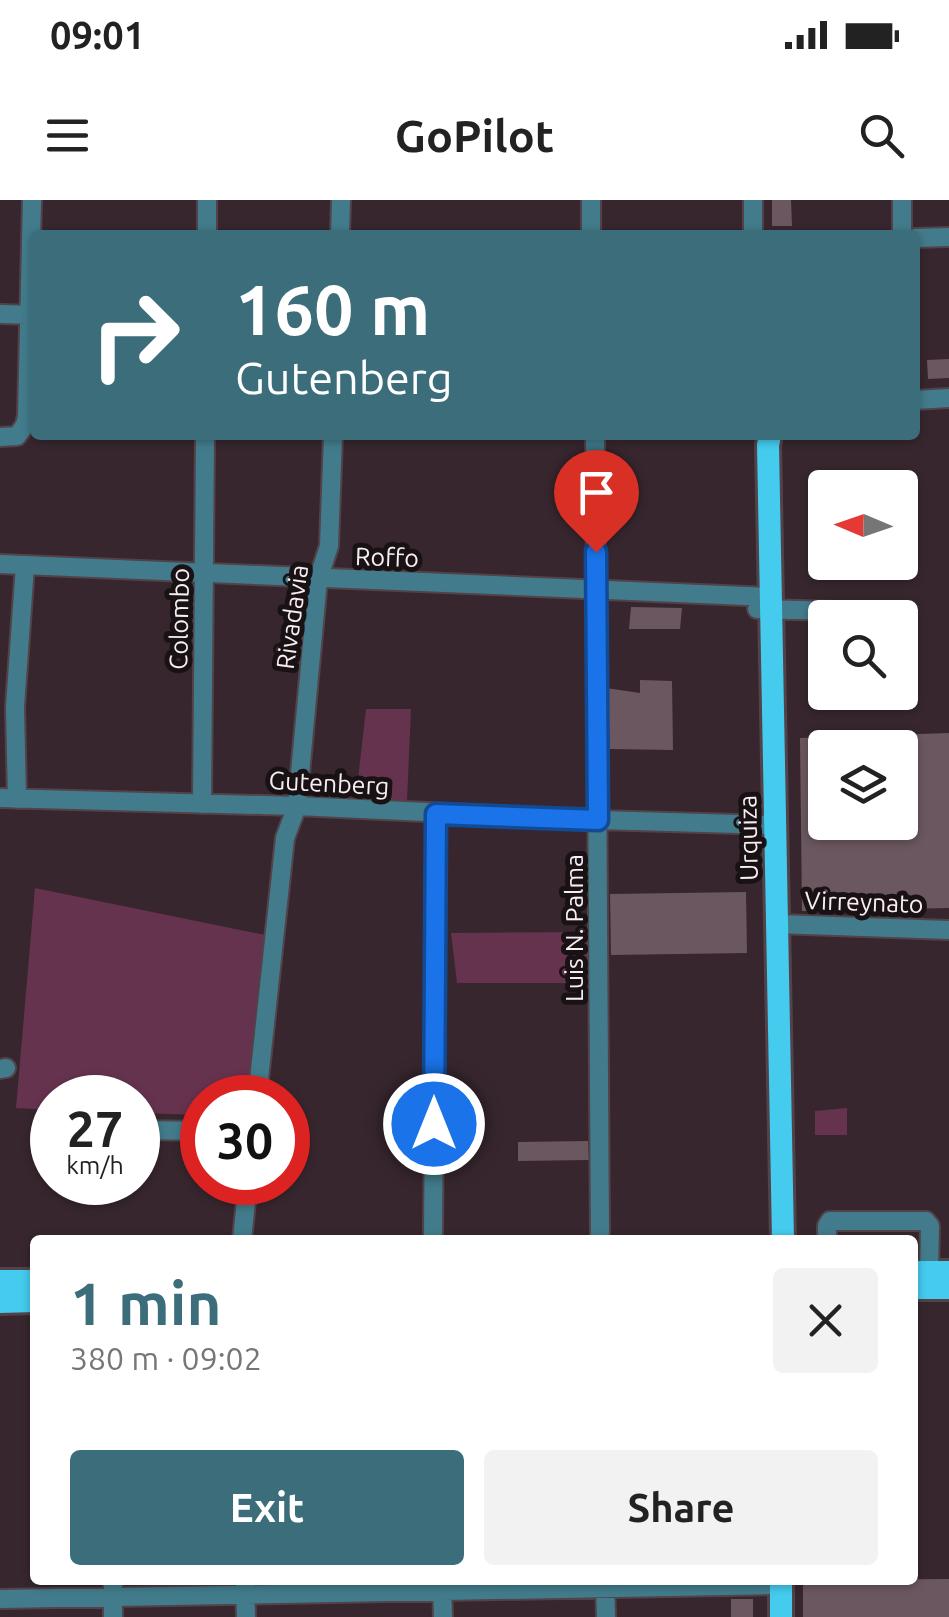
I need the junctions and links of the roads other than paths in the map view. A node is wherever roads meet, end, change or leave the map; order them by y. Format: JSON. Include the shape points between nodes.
{"nodes":[{"id":1,"x":32,"y":200,"type":"edge"},
{"id":2,"x":207,"y":200,"type":"edge"},
{"id":3,"x":340,"y":200,"type":"edge"},
{"id":4,"x":590,"y":200,"type":"edge"},
{"id":5,"x":753,"y":200,"type":"edge"},
{"id":6,"x":902,"y":200,"type":"edge"},
{"id":7,"x":32,"y":230,"type":"edge"},
{"id":8,"x":206,"y":230,"type":"edge"},
{"id":9,"x":340,"y":230,"type":"edge"},
{"id":10,"x":591,"y":230,"type":"edge"},
{"id":11,"x":754,"y":230,"type":"edge"},
{"id":12,"x":902,"y":230,"type":"edge"},
{"id":13,"x":949,"y":237,"type":"edge"},
{"id":14,"x":920,"y":238,"type":"edge"},
{"id":15,"x":0,"y":314,"type":"edge"},
{"id":16,"x":30,"y":315,"type":"edge"},
{"id":17,"x":30,"y":355,"type":"edge"},
{"id":18,"x":949,"y":398,"type":"edge"},
{"id":19,"x":920,"y":400,"type":"edge"},
{"id":20,"x":0,"y":438,"type":"edge"},
{"id":21,"x":206,"y":440,"type":"edge"},
{"id":22,"x":333,"y":440,"type":"edge"},
{"id":23,"x":594,"y":440,"type":"edge"},
{"id":24,"x":756,"y":440,"type":"edge"},
{"id":25,"x":769,"y":440,"type":"edge"},
{"id":26,"x":0,"y":564,"type":"edge"},
{"id":27,"x":25,"y":565,"type":"junction"},
{"id":28,"x":205,"y":572,"type":"junction"},
{"id":29,"x":318,"y":580,"type":"junction"},
{"id":30,"x":596,"y":591,"type":"junction"},
{"id":31,"x":764,"y":603,"type":"junction"},
{"id":32,"x":808,"y":608,"type":"edge"},
{"id":33,"x":8,"y":798,"type":"edge"},
{"id":34,"x":202,"y":804,"type":"junction"},
{"id":35,"x":298,"y":806,"type":"junction"},
{"id":36,"x":436,"y":814,"type":"junction"},
{"id":37,"x":598,"y":820,"type":"junction"},
{"id":38,"x":768,"y":825,"type":"junction"},
{"id":39,"x":778,"y":924,"type":"junction"},
{"id":40,"x":949,"y":930,"type":"edge"},
{"id":41,"x":259,"y":1075,"type":"edge"},
{"id":42,"x":246,"y":1205,"type":"edge"},
{"id":43,"x":243,"y":1235,"type":"edge"},
{"id":44,"x":434,"y":1235,"type":"edge"},
{"id":45,"x":600,"y":1235,"type":"edge"},
{"id":46,"x":771,"y":1235,"type":"edge"},
{"id":47,"x":782,"y":1235,"type":"edge"},
{"id":48,"x":827,"y":1235,"type":"edge"},
{"id":49,"x":924,"y":1267,"type":"edge"},
{"id":50,"x":0,"y":1281,"type":"edge"},
{"id":51,"x":30,"y":1281,"type":"edge"},
{"id":52,"x":949,"y":1288,"type":"edge"},
{"id":53,"x":0,"y":1302,"type":"edge"},
{"id":54,"x":30,"y":1302,"type":"edge"},
{"id":55,"x":524,"y":1585,"type":"edge"},
{"id":56,"x":605,"y":1585,"type":"edge"},
{"id":57,"x":781,"y":1585,"type":"edge"},
{"id":58,"x":442,"y":1586,"type":"edge"},
{"id":59,"x":113,"y":1588,"type":"edge"},
{"id":60,"x":245,"y":1588,"type":"edge"},
{"id":61,"x":0,"y":1599,"type":"edge"},
{"id":62,"x":114,"y":1617,"type":"edge"},
{"id":63,"x":246,"y":1617,"type":"edge"},
{"id":64,"x":442,"y":1617,"type":"edge"},
{"id":65,"x":606,"y":1617,"type":"edge"},
{"id":66,"x":781,"y":1617,"type":"edge"}],
"edges":[{"from":1,"to":7,"type":"street"},
{"from":2,"to":8,"type":"street"},
{"from":3,"to":9,"type":"street"},
{"from":4,"to":10,"type":"street"},
{"from":5,"to":11,"type":"street"},
{"from":6,"to":12,"type":"street"},
{"from":13,"to":14,"type":"street"},
{"from":15,"to":16,"type":"street"},
{"from":17,"to":20,"type":"street","via":[[26,426]]},
{"from":18,"to":19,"type":"street"},
{"from":21,"to":28,"type":"street","name":"Colombo"},
{"from":22,"to":29,"type":"street","name":"Rivadavia","via":[[329,546]]},
{"from":23,"to":30,"type":"street","name":"Luis N. Palma"},
{"from":24,"to":31,"type":"main road","name":"Urquiza"},
{"from":25,"to":31,"type":"main road","name":"Urquiza"},
{"from":26,"to":27,"type":"street","name":"Roffo"},
{"from":27,"to":28,"type":"street","name":"Roffo"},
{"from":27,"to":33,"type":"street"},
{"from":28,"to":29,"type":"street","name":"Roffo"},
{"from":28,"to":34,"type":"street","name":"Colombo"},
{"from":29,"to":30,"type":"street","name":"Roffo"},
{"from":29,"to":35,"type":"street","name":"Rivadavia"},
{"from":30,"to":31,"type":"street","name":"Roffo"},
{"from":30,"to":37,"type":"street","name":"Luis N. Palma"},
{"from":31,"to":32,"type":"street","name":"Roffo"},
{"from":31,"to":38,"type":"main road","name":"Urquiza"},
{"from":33,"to":34,"type":"street","name":"Gutenberg"},
{"from":34,"to":35,"type":"street","name":"Gutenberg"},
{"from":35,"to":36,"type":"street","name":"Gutenberg"},
{"from":35,"to":41,"type":"street","name":"Rivadavia","via":[[285,838]]},
{"from":36,"to":37,"type":"street","name":"Gutenberg"},
{"from":36,"to":44,"type":"street"},
{"from":37,"to":38,"type":"street","name":"Gutenberg"},
{"from":37,"to":45,"type":"street","name":"Luis N. Palma"},
{"from":38,"to":39,"type":"main road","name":"Urquiza"},
{"from":38,"to":46,"type":"main road","name":"Urquiza"},
{"from":39,"to":40,"type":"street","name":"Virreynato"},
{"from":39,"to":47,"type":"main road","name":"Urquiza"},
{"from":42,"to":43,"type":"street"},
{"from":48,"to":49,"type":"street","via":[[830,1221],[926,1221]]},
{"from":49,"to":52,"type":"main road"},
{"from":50,"to":51,"type":"main road"},
{"from":53,"to":54,"type":"main road"},
{"from":55,"to":58,"type":"street"},
{"from":56,"to":65,"type":"street"},
{"from":57,"to":66,"type":"main road"},
{"from":58,"to":60,"type":"street"},
{"from":58,"to":64,"type":"street"},
{"from":59,"to":60,"type":"street"},
{"from":59,"to":61,"type":"street"},
{"from":59,"to":62,"type":"street"},
{"from":60,"to":63,"type":"street"}]}
